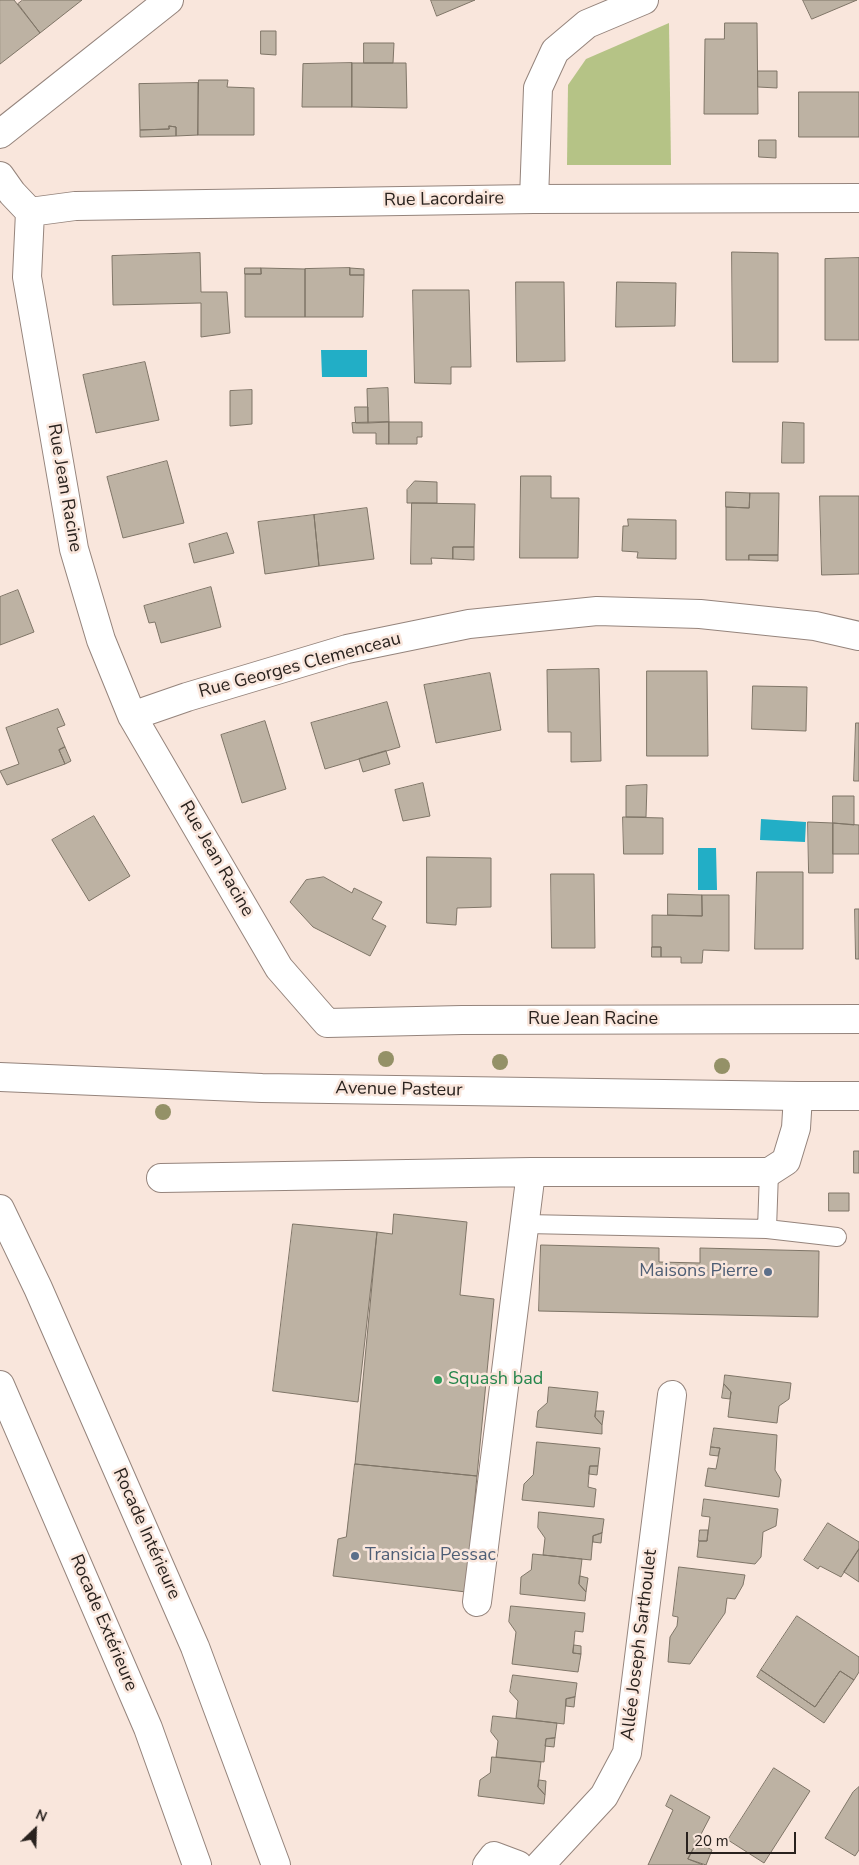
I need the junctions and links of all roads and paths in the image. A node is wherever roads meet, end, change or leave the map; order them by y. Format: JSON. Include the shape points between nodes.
{"nodes":[{"id":1,"x":169,"y":0,"type":"edge"},
{"id":2,"x":644,"y":0,"type":"edge"},
{"id":3,"x":0,"y":134,"type":"edge"},
{"id":4,"x":0,"y":176,"type":"edge"},
{"id":5,"x":859,"y":198,"type":"edge"},
{"id":6,"x":534,"y":199,"type":"junction"},
{"id":7,"x":30,"y":212,"type":"junction"},
{"id":8,"x":859,"y":636,"type":"edge"},
{"id":9,"x":132,"y":716,"type":"junction"},
{"id":10,"x":859,"y":1019,"type":"edge"},
{"id":11,"x":0,"y":1077,"type":"edge"},
{"id":12,"x":798,"y":1096,"type":"junction"},
{"id":13,"x":859,"y":1096,"type":"edge"},
{"id":14,"x":531,"y":1172,"type":"junction"},
{"id":15,"x":769,"y":1172,"type":"junction"},
{"id":16,"x":161,"y":1178,"type":"dead end"},
{"id":17,"x":0,"y":1209,"type":"edge"},
{"id":18,"x":526,"y":1224,"type":"junction"},
{"id":19,"x":767,"y":1229,"type":"junction"},
{"id":20,"x":836,"y":1237,"type":"dead end"},
{"id":21,"x":0,"y":1385,"type":"edge"},
{"id":22,"x":672,"y":1395,"type":"dead end"},
{"id":23,"x":477,"y":1602,"type":"dead end"},
{"id":24,"x":197,"y":1865,"type":"edge"},
{"id":25,"x":276,"y":1865,"type":"edge"},
{"id":26,"x":487,"y":1865,"type":"edge"},
{"id":27,"x":518,"y":1865,"type":"edge"},
{"id":28,"x":540,"y":1865,"type":"edge"}],
"edges":[{"from":1,"to":3,"type":"main road"},
{"from":2,"to":6,"type":"main road","via":[[587,24],[555,51],[538,88]]},
{"from":4,"to":7,"type":"main road"},
{"from":5,"to":6,"type":"main road","name":"Rue Lacordaire"},
{"from":6,"to":7,"type":"main road","name":"Rue Lacordaire","via":[[75,206]]},
{"from":7,"to":9,"type":"main road","name":"Rue Jean Racine","via":[[27,277],[74,549],[101,640]]},
{"from":8,"to":9,"type":"main road","name":"Rue Georges Clemenceau","via":[[815,626],[700,614],[597,611],[469,624],[347,649]]},
{"from":9,"to":10,"type":"main road","name":"Rue Jean Racine","via":[[279,968],[327,1023]]},
{"from":11,"to":12,"type":"main road","name":"Avenue Pasteur","via":[[262,1088]]},
{"from":12,"to":13,"type":"main road","name":"Avenue Pasteur"},
{"from":12,"to":15,"type":"main road","via":[[796,1128],[786,1161]]},
{"from":14,"to":15,"type":"main road"},
{"from":14,"to":16,"type":"main road"},
{"from":14,"to":18,"type":"main road"},
{"from":15,"to":19,"type":"lane"},
{"from":17,"to":25,"type":"main road","name":"Rocade Intérieure","via":[[38,1288],[195,1647]]},
{"from":18,"to":19,"type":"lane"},
{"from":18,"to":23,"type":"main road"},
{"from":19,"to":20,"type":"lane"},
{"from":21,"to":24,"type":"main road","name":"Rocade Extérieure","via":[[148,1728]]},
{"from":22,"to":28,"type":"main road","name":"Allée Joseph Sarthoulet","via":[[627,1754],[604,1796]]},
{"from":26,"to":27,"type":"main road","via":[[494,1856]]}]}
